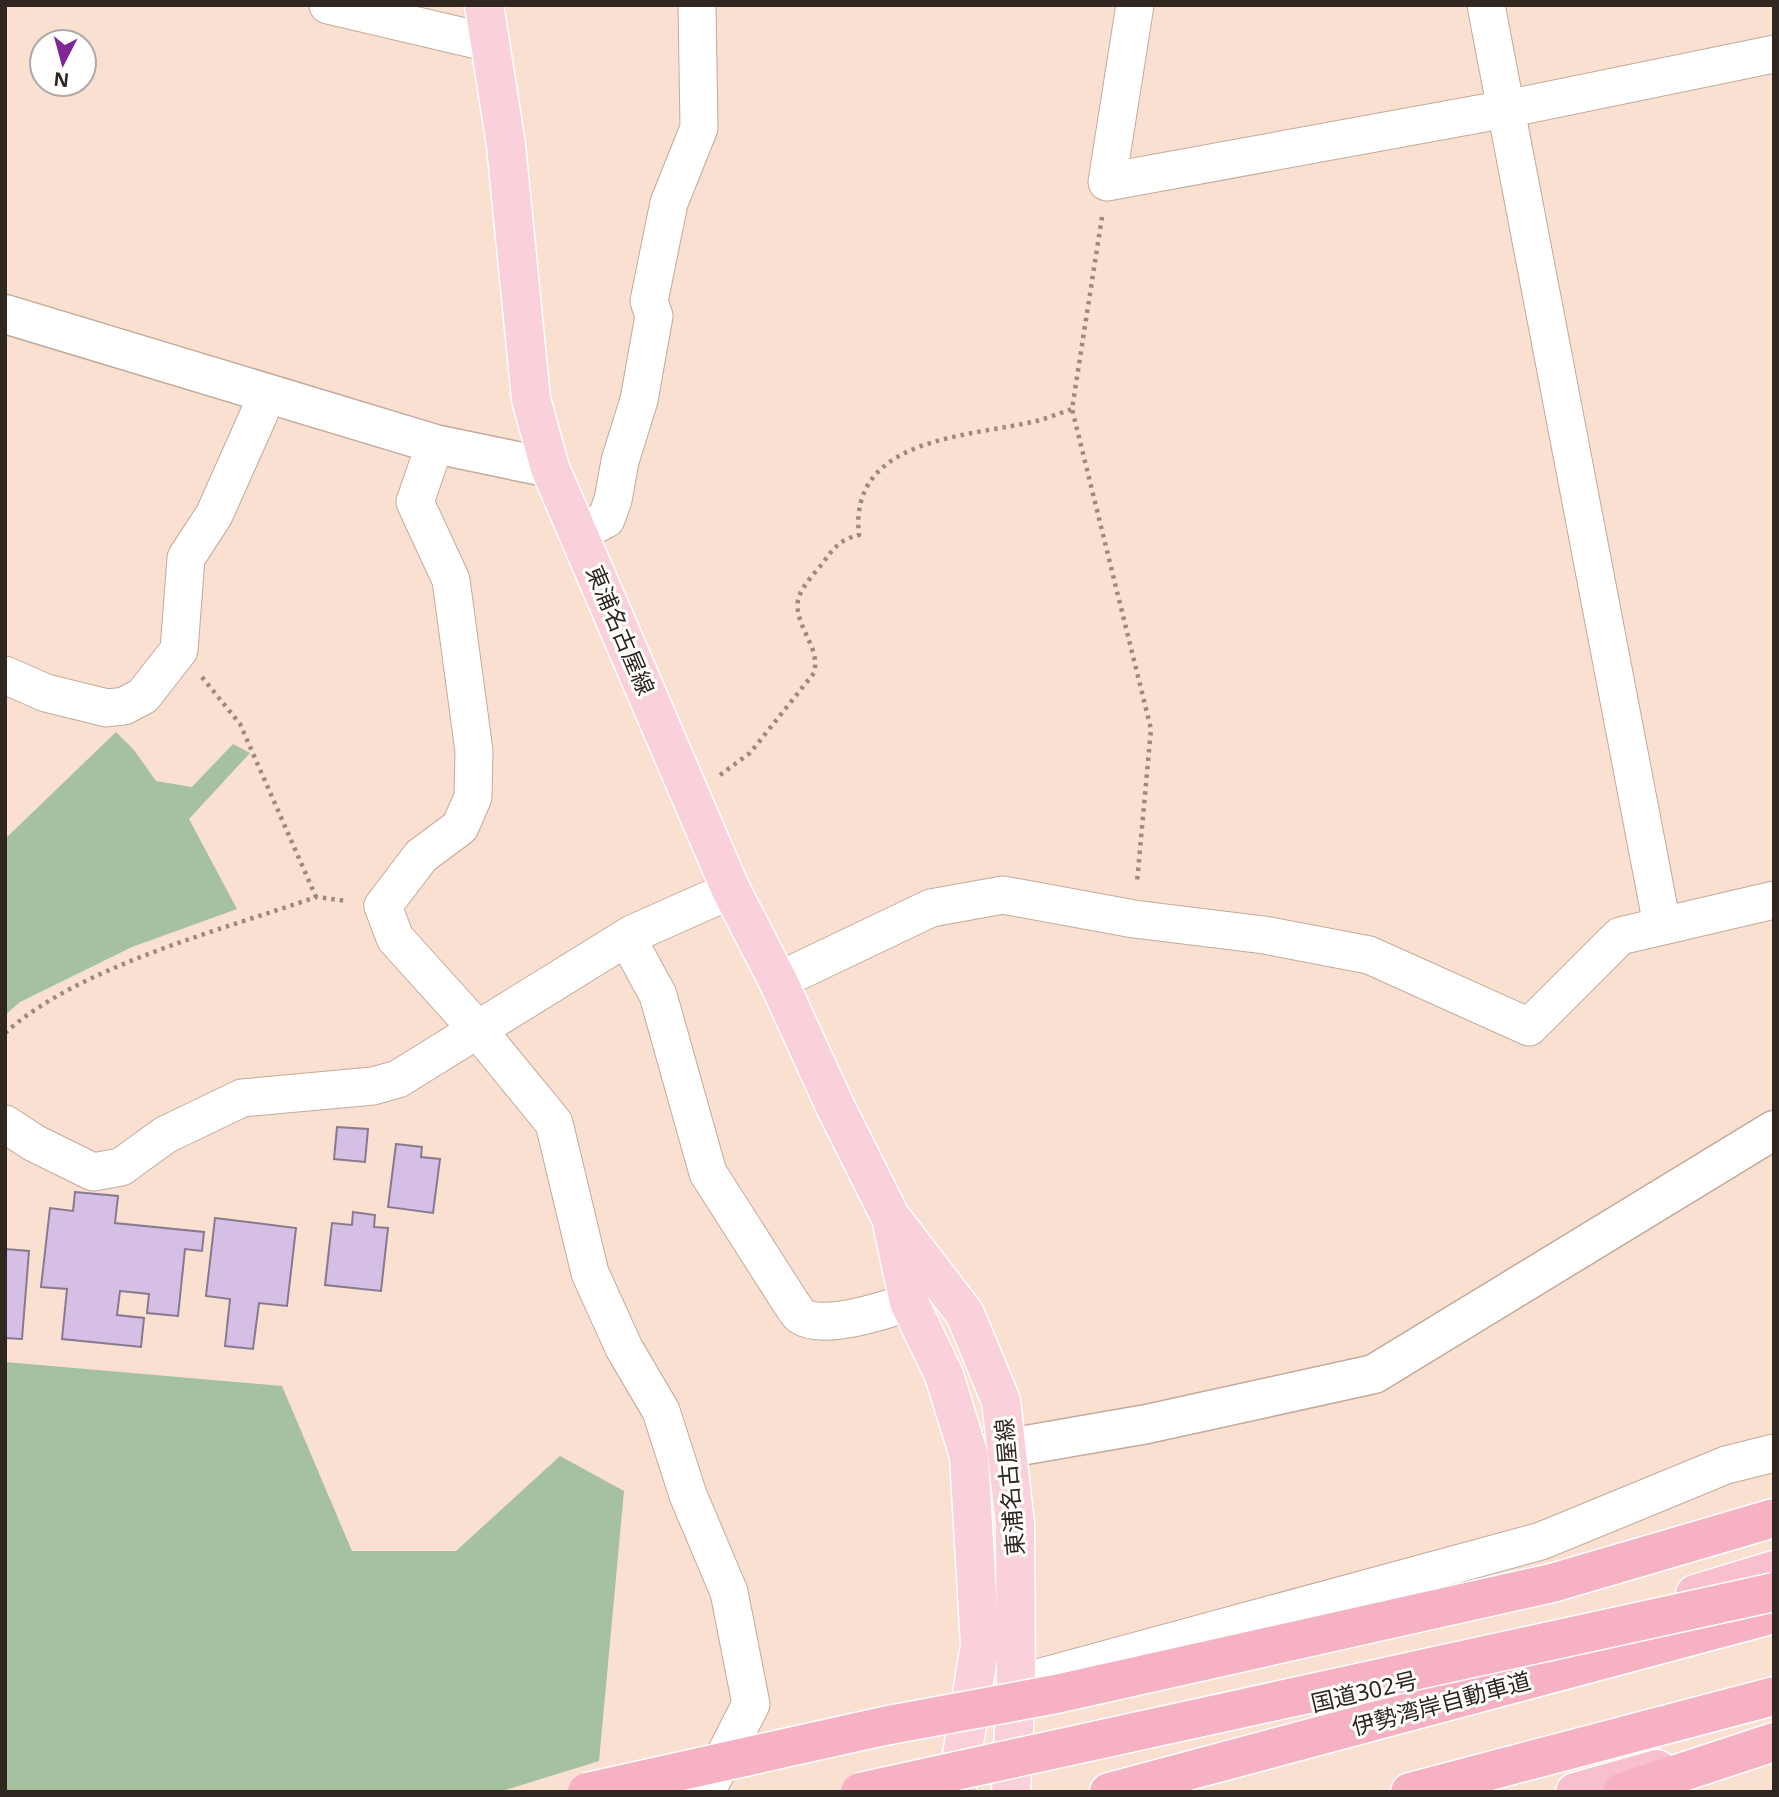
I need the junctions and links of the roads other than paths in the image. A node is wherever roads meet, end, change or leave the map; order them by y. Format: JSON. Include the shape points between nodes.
{"nodes":[{"id":1,"x":328,"y":5,"type":"edge"},
{"id":2,"x":484,"y":5,"type":"edge"},
{"id":3,"x":697,"y":5,"type":"edge"},
{"id":4,"x":1135,"y":5,"type":"edge"},
{"id":5,"x":1486,"y":5,"type":"edge"},
{"id":6,"x":490,"y":43,"type":"junction"},
{"id":7,"x":1774,"y":54,"type":"edge"},
{"id":8,"x":1506,"y":109,"type":"junction"},
{"id":9,"x":5,"y":314,"type":"edge"},
{"id":10,"x":265,"y":394,"type":"junction"},
{"id":11,"x":435,"y":444,"type":"junction"},
{"id":12,"x":550,"y":468,"type":"junction"},
{"id":13,"x":580,"y":533,"type":"junction"},
{"id":14,"x":5,"y":675,"type":"edge"},
{"id":15,"x":731,"y":890,"type":"junction"},
{"id":16,"x":1774,"y":900,"type":"edge"},
{"id":17,"x":1662,"y":925,"type":"junction"},
{"id":18,"x":627,"y":938,"type":"junction"},
{"id":19,"x":778,"y":981,"type":"junction"},
{"id":20,"x":477,"y":1029,"type":"junction"},
{"id":21,"x":5,"y":1124,"type":"edge"},
{"id":22,"x":1774,"y":1130,"type":"edge"},
{"id":23,"x":890,"y":1216,"type":"junction"},
{"id":24,"x":909,"y":1302,"type":"junction"},
{"id":25,"x":1007,"y":1448,"type":"junction"},
{"id":26,"x":1774,"y":1453,"type":"edge"},
{"id":27,"x":969,"y":1456,"type":"junction"},
{"id":28,"x":1774,"y":1518,"type":"edge"},
{"id":29,"x":1774,"y":1570,"type":"edge"},
{"id":30,"x":1774,"y":1592,"type":"edge"},
{"id":31,"x":1774,"y":1614,"type":"edge"},
{"id":32,"x":1016,"y":1685,"type":"junction"},
{"id":33,"x":1774,"y":1696,"type":"edge"},
{"id":34,"x":1774,"y":1740,"type":"edge"},
{"id":35,"x":1012,"y":1783,"type":"edge"},
{"id":36,"x":954,"y":1791,"type":"edge"},
{"id":37,"x":587,"y":1792,"type":"edge"},
{"id":38,"x":706,"y":1792,"type":"edge"},
{"id":39,"x":860,"y":1792,"type":"edge"},
{"id":40,"x":1109,"y":1792,"type":"edge"},
{"id":41,"x":1410,"y":1792,"type":"edge"},
{"id":42,"x":1574,"y":1792,"type":"edge"},
{"id":43,"x":1622,"y":1792,"type":"edge"}],
"edges":[{"from":1,"to":6,"type":"street"},
{"from":2,"to":6,"type":"main road","name":"東浦名古屋線"},
{"from":3,"to":13,"type":"street","via":[[699,128],[669,203],[649,300],[654,316],[639,400],[606,519]]},
{"from":4,"to":8,"type":"street","via":[[1107,182]]},
{"from":5,"to":8,"type":"street"},
{"from":6,"to":12,"type":"main road","name":"東浦名古屋線","via":[[506,145],[531,399]]},
{"from":7,"to":8,"type":"street"},
{"from":8,"to":17,"type":"street"},
{"from":9,"to":10,"type":"street"},
{"from":10,"to":11,"type":"street"},
{"from":10,"to":14,"type":"street","via":[[214,515],[186,558],[179,650],[143,696],[107,708],[46,693]]},
{"from":11,"to":12,"type":"street"},
{"from":11,"to":20,"type":"street","via":[[415,502],[451,580],[474,751],[473,797],[460,827],[421,856],[383,906],[396,938]]},
{"from":12,"to":13,"type":"main road","name":"東浦名古屋線"},
{"from":13,"to":15,"type":"main road","name":"東浦名古屋線"},
{"from":15,"to":18,"type":"street"},
{"from":15,"to":19,"type":"main road","name":"東浦名古屋線"},
{"from":16,"to":17,"type":"street"},
{"from":17,"to":19,"type":"street","via":[[1620,936],[1529,1027],[1369,954],[1003,895],[930,908]]},
{"from":18,"to":20,"type":"street"},
{"from":18,"to":24,"type":"street","via":[[658,995],[708,1173],[790,1303],[802,1317],[813,1320],[872,1315]]},
{"from":19,"to":23,"type":"main road","name":"東浦名古屋線"},
{"from":20,"to":21,"type":"street","via":[[398,1079],[373,1086],[242,1098],[165,1135],[121,1167],[93,1172]]},
{"from":20,"to":38,"type":"street","via":[[554,1123],[590,1273],[624,1348],[661,1411],[688,1494],[729,1592],[751,1704]]},
{"from":22,"to":25,"type":"street","via":[[1374,1374],[1147,1424]]},
{"from":23,"to":24,"type":"main road","name":"東浦名古屋線"},
{"from":23,"to":25,"type":"main road","name":"東浦名古屋線","via":[[965,1314],[1001,1401]]},
{"from":24,"to":27,"type":"main road","name":"東浦名古屋線","via":[[944,1375]]},
{"from":25,"to":27,"type":"street"},
{"from":25,"to":32,"type":"main road","name":"東浦名古屋線","via":[[1015,1524]]},
{"from":26,"to":32,"type":"street","via":[[1726,1465],[1541,1541]]},
{"from":27,"to":36,"type":"main road","name":"東浦名古屋線","via":[[980,1645]]},
{"from":28,"to":37,"type":"highway","bridge":true,"via":[[1552,1583]]},
{"from":29,"to":35,"type":"highway","name":"国道302号","via":[[1448,1671]]},
{"from":30,"to":39,"type":"highway","bridge":true},
{"from":31,"to":40,"type":"highway","name":"伊勢湾岸自動車道"},
{"from":32,"to":35,"type":"main road","name":"東浦名古屋線"},
{"from":33,"to":41,"type":"highway"},
{"from":34,"to":42,"type":"highway"},
{"from":34,"to":43,"type":"highway"},
{"from":35,"to":36,"type":"highway","name":"国道302号"}]}
